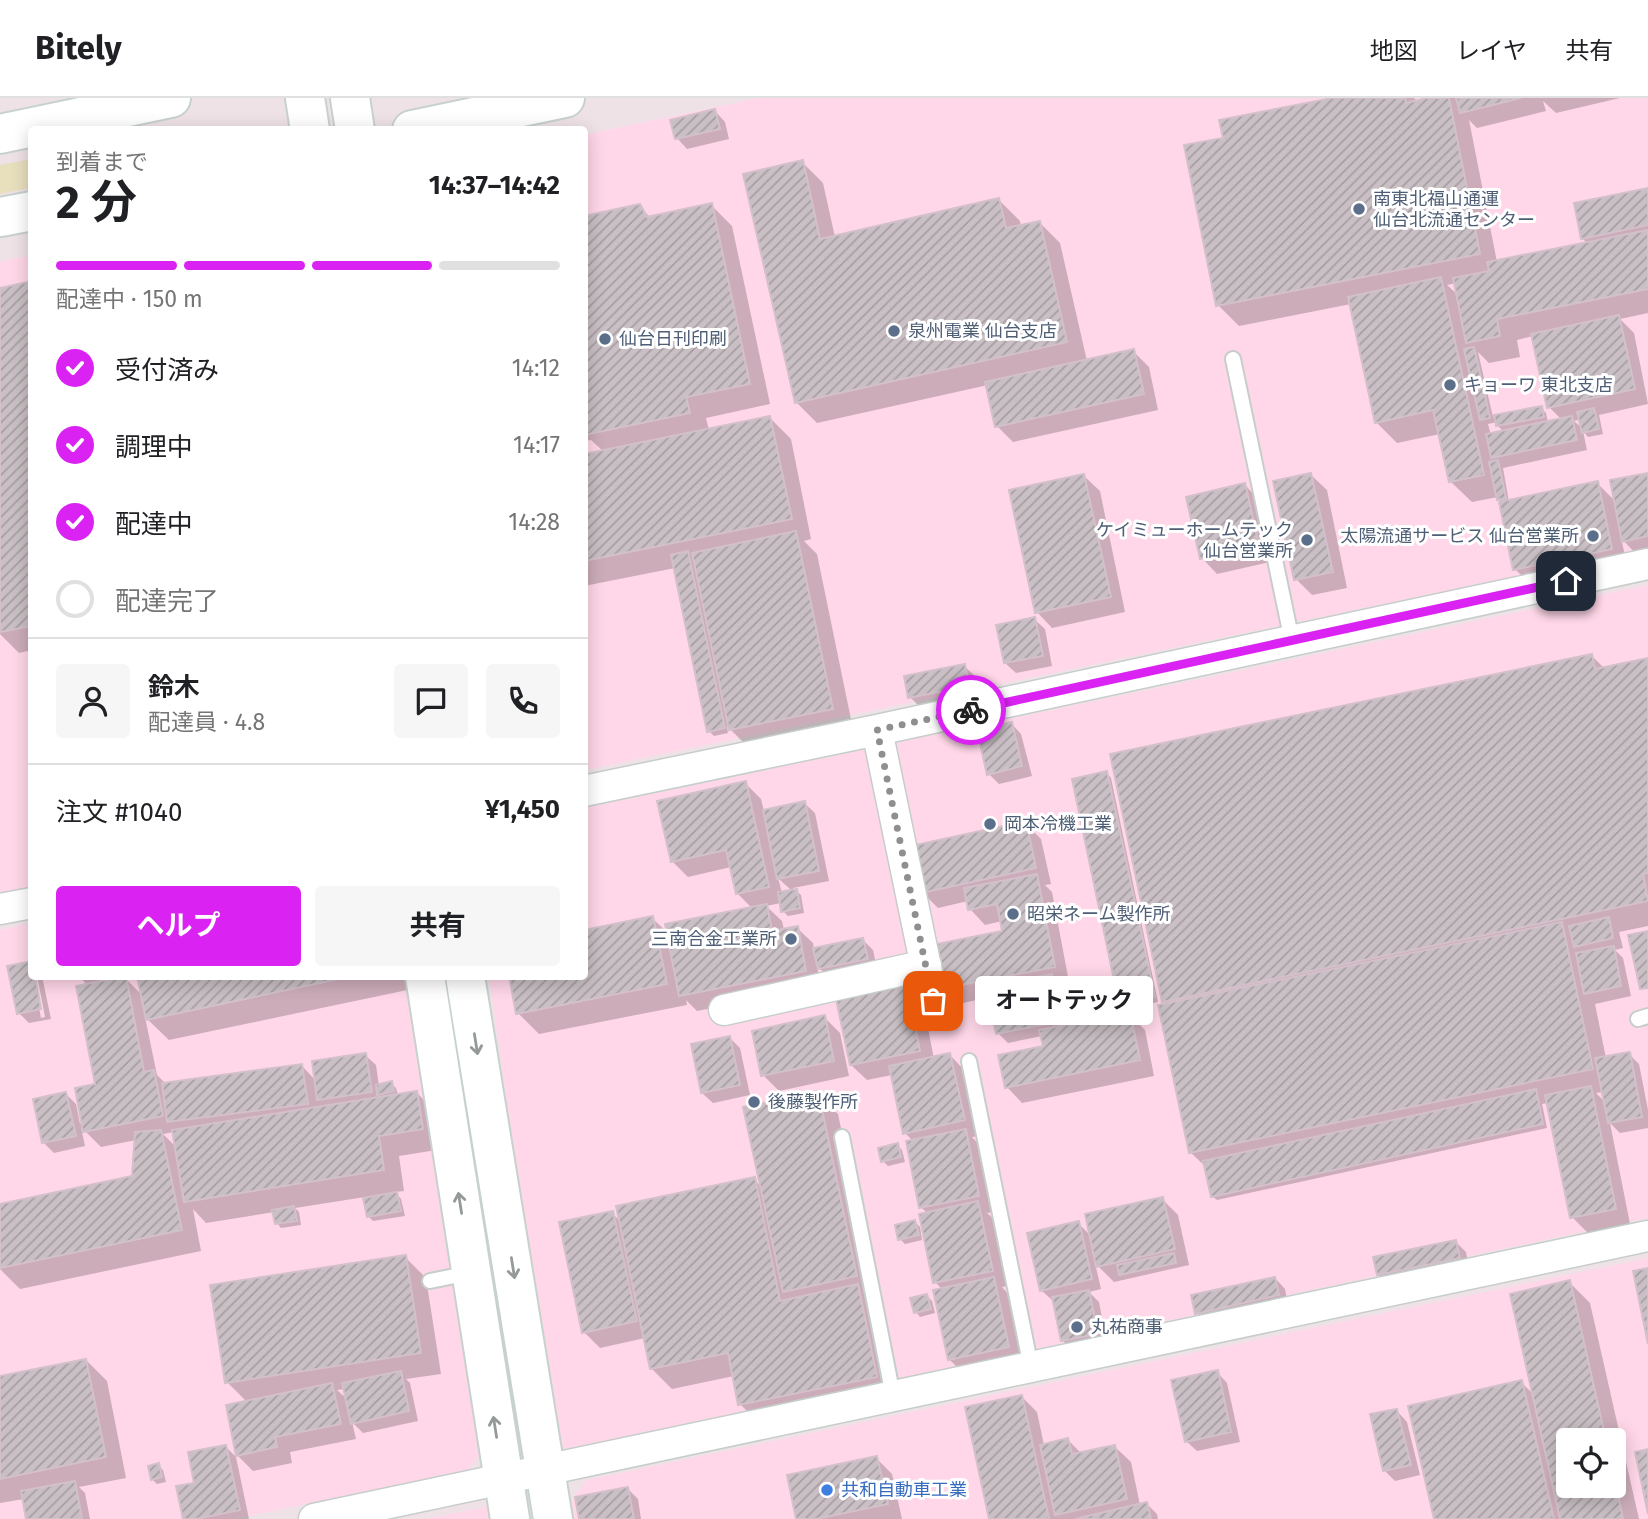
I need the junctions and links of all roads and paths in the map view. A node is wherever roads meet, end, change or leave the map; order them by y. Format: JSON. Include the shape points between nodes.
{"nodes":[{"id":1,"x":171,"y":98,"type":"edge"},
{"id":2,"x":306,"y":98,"type":"edge"},
{"id":3,"x":350,"y":98,"type":"edge"},
{"id":4,"x":565,"y":98,"type":"edge"},
{"id":5,"x":38,"y":126,"type":"edge"},
{"id":6,"x":310,"y":126,"type":"edge"},
{"id":7,"x":354,"y":126,"type":"edge"},
{"id":8,"x":431,"y":126,"type":"edge"},
{"id":9,"x":28,"y":128,"type":"edge"},
{"id":10,"x":0,"y":134,"type":"edge"},
{"id":11,"x":28,"y":212,"type":"edge"},
{"id":12,"x":0,"y":217,"type":"edge"},
{"id":13,"x":1233,"y":359,"type":"dead end"},
{"id":14,"x":1648,"y":564,"type":"edge"},
{"id":15,"x":1292,"y":640,"type":"junction"},
{"id":16,"x":877,"y":730,"type":"junction"},
{"id":17,"x":588,"y":790,"type":"edge"},
{"id":18,"x":28,"y":904,"type":"edge"},
{"id":19,"x":0,"y":909,"type":"edge"},
{"id":20,"x":926,"y":965,"type":"junction"},
{"id":21,"x":426,"y":980,"type":"edge"},
{"id":22,"x":467,"y":980,"type":"edge"},
{"id":23,"x":933,"y":1001,"type":"dead end"},
{"id":24,"x":724,"y":1010,"type":"dead end"},
{"id":25,"x":968,"y":1061,"type":"dead end"},
{"id":26,"x":842,"y":1137,"type":"dead end"},
{"id":27,"x":1648,"y":1236,"type":"edge"},
{"id":28,"x":471,"y":1273,"type":"junction"},
{"id":29,"x":430,"y":1281,"type":"dead end"},
{"id":30,"x":1031,"y":1367,"type":"junction"},
{"id":31,"x":893,"y":1396,"type":"junction"},
{"id":32,"x":545,"y":1470,"type":"junction"},
{"id":33,"x":503,"y":1479,"type":"junction"},
{"id":34,"x":314,"y":1519,"type":"edge"},
{"id":35,"x":510,"y":1519,"type":"edge"},
{"id":36,"x":553,"y":1519,"type":"edge"}],
"edges":[{"from":1,"to":5,"type":"street"},
{"from":2,"to":6,"type":"street"},
{"from":3,"to":7,"type":"street"},
{"from":4,"to":8,"type":"street"},
{"from":9,"to":10,"type":"street"},
{"from":11,"to":12,"type":"street"},
{"from":13,"to":15,"type":"lane"},
{"from":14,"to":15,"type":"street"},
{"from":15,"to":16,"type":"street"},
{"from":16,"to":17,"type":"street"},
{"from":16,"to":20,"type":"street"},
{"from":18,"to":19,"type":"street"},
{"from":20,"to":23,"type":"street"},
{"from":20,"to":24,"type":"street"},
{"from":28,"to":21,"type":"street","one_way":true},
{"from":22,"to":32,"type":"street","one_way":true},
{"from":25,"to":30,"type":"lane"},
{"from":26,"to":31,"type":"lane"},
{"from":27,"to":30,"type":"street"},
{"from":28,"to":29,"type":"lane"},
{"from":33,"to":28,"type":"street","one_way":true},
{"from":30,"to":31,"type":"street"},
{"from":31,"to":32,"type":"street"},
{"from":32,"to":33,"type":"street"},
{"from":32,"to":36,"type":"street"},
{"from":33,"to":34,"type":"street"},
{"from":33,"to":35,"type":"street"}]}
